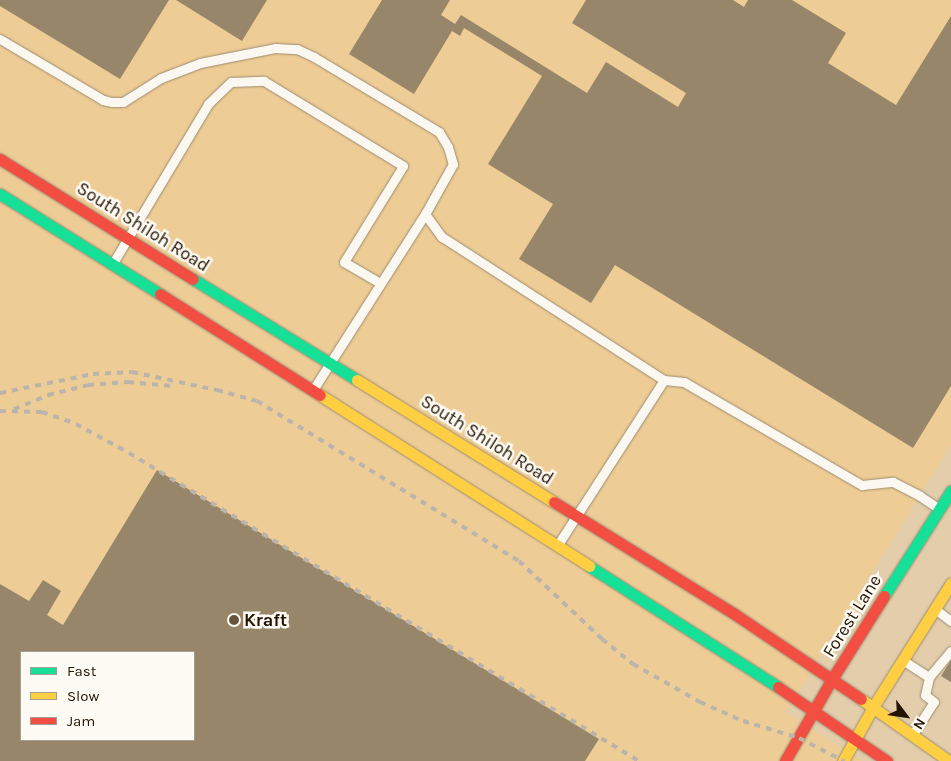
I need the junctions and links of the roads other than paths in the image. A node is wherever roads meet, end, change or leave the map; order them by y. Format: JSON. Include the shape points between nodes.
{"nodes":[{"id":1,"x":0,"y":39,"type":"edge"},
{"id":2,"x":0,"y":159,"type":"edge"},
{"id":3,"x":0,"y":194,"type":"edge"},
{"id":4,"x":425,"y":214,"type":"junction"},
{"id":5,"x":128,"y":238,"type":"junction"},
{"id":6,"x":113,"y":264,"type":"junction"},
{"id":7,"x":380,"y":283,"type":"junction"},
{"id":8,"x":329,"y":363,"type":"junction"},
{"id":9,"x":664,"y":380,"type":"junction"},
{"id":10,"x":312,"y":390,"type":"junction"},
{"id":11,"x":951,"y":491,"type":"edge"},
{"id":12,"x":940,"y":509,"type":"junction"},
{"id":13,"x":576,"y":516,"type":"junction"},
{"id":14,"x":557,"y":546,"type":"junction"},
{"id":15,"x":951,"y":583,"type":"edge"},
{"id":16,"x":934,"y":609,"type":"junction"},
{"id":17,"x":951,"y":621,"type":"edge"},
{"id":18,"x":951,"y":651,"type":"edge"},
{"id":19,"x":903,"y":660,"type":"junction"},
{"id":20,"x":929,"y":677,"type":"junction"},
{"id":21,"x":832,"y":679,"type":"junction"},
{"id":22,"x":873,"y":707,"type":"junction"},
{"id":23,"x":814,"y":710,"type":"junction"},
{"id":24,"x":912,"y":735,"type":"junction"},
{"id":25,"x":855,"y":740,"type":"junction"},
{"id":26,"x":785,"y":761,"type":"edge"},
{"id":27,"x":843,"y":761,"type":"edge"},
{"id":28,"x":887,"y":761,"type":"edge"},
{"id":29,"x":949,"y":761,"type":"edge"}],
"edges":[{"from":1,"to":4,"type":"lane","via":[[103,100],[112,102],[123,102],[161,78],[200,63],[275,48],[297,49],[439,132],[453,164]]},
{"from":2,"to":5,"type":"main road","name":"South Shiloh Road"},
{"from":3,"to":6,"type":"main road"},
{"from":4,"to":7,"type":"lane"},
{"from":4,"to":9,"type":"lane","via":[[442,237]]},
{"from":5,"to":6,"type":"lane"},
{"from":5,"to":7,"type":"lane","via":[[208,104],[231,82],[264,81],[403,166],[344,262]]},
{"from":5,"to":8,"type":"main road","name":"South Shiloh Road"},
{"from":6,"to":10,"type":"main road"},
{"from":7,"to":8,"type":"lane"},
{"from":8,"to":10,"type":"lane"},
{"from":8,"to":13,"type":"main road","name":"South Shiloh Road"},
{"from":9,"to":12,"type":"lane","via":[[684,382],[862,485],[893,482]]},
{"from":9,"to":13,"type":"lane"},
{"from":10,"to":14,"type":"main road"},
{"from":11,"to":12,"type":"main road","name":"Forest Lane"},
{"from":12,"to":21,"type":"main road","name":"Forest Lane"},
{"from":13,"to":14,"type":"lane"},
{"from":13,"to":21,"type":"main road","name":"South Shiloh Road","via":[[733,613]]},
{"from":14,"to":23,"type":"main road"},
{"from":15,"to":16,"type":"main road"},
{"from":16,"to":17,"type":"lane"},
{"from":16,"to":19,"type":"main road"},
{"from":18,"to":20,"type":"lane"},
{"from":19,"to":20,"type":"lane"},
{"from":19,"to":22,"type":"main road"},
{"from":20,"to":24,"type":"lane","via":[[925,695],[934,702]]},
{"from":21,"to":22,"type":"main road","name":"South Shiloh Road"},
{"from":21,"to":23,"type":"main road","name":"Forest Lane"},
{"from":22,"to":24,"type":"main road","name":"South Shiloh Road"},
{"from":22,"to":25,"type":"main road"},
{"from":23,"to":25,"type":"main road"},
{"from":23,"to":26,"type":"main road","name":"Forest Lane"},
{"from":24,"to":29,"type":"main road","name":"South Shiloh Road"},
{"from":25,"to":27,"type":"main road"},
{"from":25,"to":28,"type":"main road"}]}
